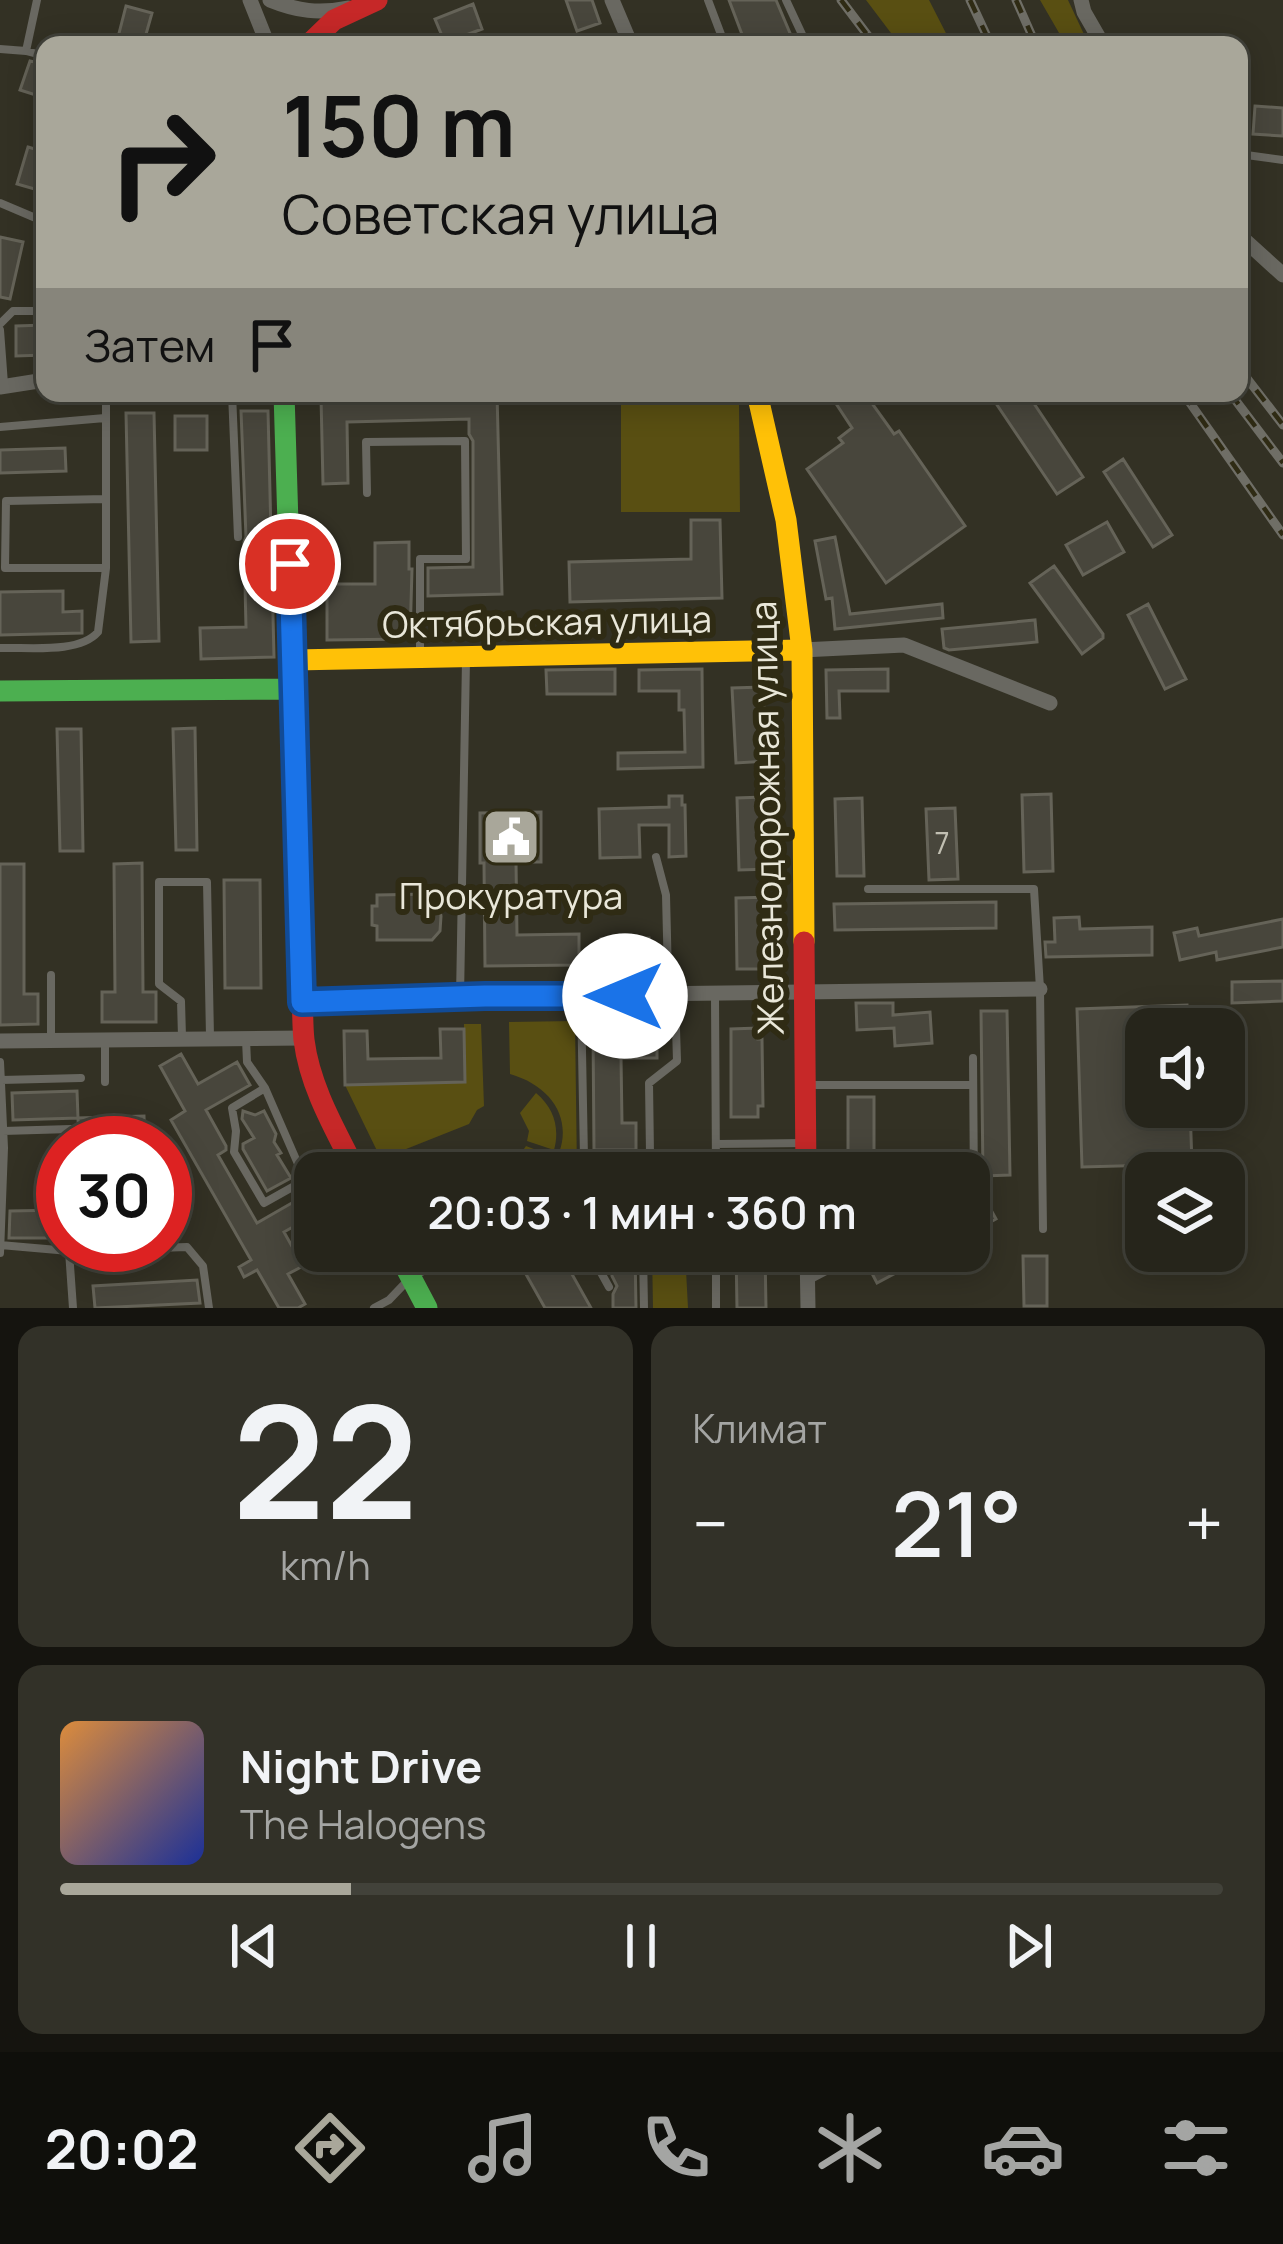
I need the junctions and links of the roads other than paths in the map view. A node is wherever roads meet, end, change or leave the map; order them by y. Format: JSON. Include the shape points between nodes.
{"nodes":[{"id":1,"x":37,"y":0,"type":"edge"},
{"id":2,"x":250,"y":0,"type":"edge"},
{"id":3,"x":270,"y":0,"type":"edge"},
{"id":4,"x":708,"y":0,"type":"edge"},
{"id":5,"x":786,"y":0,"type":"edge"},
{"id":6,"x":1082,"y":0,"type":"edge"},
{"id":7,"x":616,"y":1,"type":"edge"},
{"id":8,"x":370,"y":3,"type":"edge"},
{"id":9,"x":264,"y":36,"type":"edge"},
{"id":10,"x":317,"y":36,"type":"edge"},
{"id":11,"x":628,"y":36,"type":"edge"},
{"id":12,"x":722,"y":36,"type":"edge"},
{"id":13,"x":803,"y":36,"type":"edge"},
{"id":14,"x":1098,"y":36,"type":"edge"},
{"id":15,"x":0,"y":49,"type":"edge"},
{"id":16,"x":26,"y":51,"type":"junction"},
{"id":17,"x":36,"y":54,"type":"edge"},
{"id":18,"x":1248,"y":155,"type":"edge"},
{"id":19,"x":1283,"y":160,"type":"edge"},
{"id":20,"x":0,"y":202,"type":"edge"},
{"id":21,"x":36,"y":218,"type":"edge"},
{"id":22,"x":1248,"y":243,"type":"edge"},
{"id":23,"x":1283,"y":275,"type":"edge"},
{"id":24,"x":36,"y":310,"type":"edge"},
{"id":25,"x":0,"y":327,"type":"edge"},
{"id":26,"x":36,"y":381,"type":"edge"},
{"id":27,"x":2,"y":386,"type":"edge"},
{"id":28,"x":106,"y":402,"type":"edge"},
{"id":29,"x":232,"y":402,"type":"edge"},
{"id":30,"x":284,"y":402,"type":"edge"},
{"id":31,"x":761,"y":402,"type":"edge"},
{"id":32,"x":105,"y":418,"type":"junction"},
{"id":33,"x":0,"y":427,"type":"edge"},
{"id":34,"x":367,"y":493,"type":"dead end"},
{"id":35,"x":106,"y":499,"type":"junction"},
{"id":36,"x":238,"y":537,"type":"dead end"},
{"id":37,"x":3,"y":556,"type":"edge"},
{"id":38,"x":106,"y":568,"type":"junction"},
{"id":39,"x":0,"y":648,"type":"edge"},
{"id":40,"x":802,"y":650,"type":"junction"},
{"id":41,"x":466,"y":658,"type":"junction"},
{"id":42,"x":420,"y":659,"type":"junction"},
{"id":43,"x":294,"y":660,"type":"junction"},
{"id":44,"x":295,"y":689,"type":"junction"},
{"id":45,"x":0,"y":691,"type":"edge"},
{"id":46,"x":1050,"y":703,"type":"dead end"},
{"id":47,"x":656,"y":857,"type":"dead end"},
{"id":48,"x":868,"y":889,"type":"dead end"},
{"id":49,"x":50,"y":975,"type":"dead end"},
{"id":50,"x":1040,"y":989,"type":"junction"},
{"id":51,"x":805,"y":993,"type":"junction"},
{"id":52,"x":715,"y":995,"type":"junction"},
{"id":53,"x":669,"y":996,"type":"junction"},
{"id":54,"x":460,"y":997,"type":"junction"},
{"id":55,"x":581,"y":997,"type":"junction"},
{"id":56,"x":302,"y":1002,"type":"junction"},
{"id":57,"x":246,"y":1038,"type":"junction"},
{"id":58,"x":304,"y":1038,"type":"junction"},
{"id":59,"x":182,"y":1039,"type":"junction"},
{"id":60,"x":210,"y":1039,"type":"junction"},
{"id":61,"x":51,"y":1040,"type":"junction"},
{"id":62,"x":105,"y":1040,"type":"junction"},
{"id":63,"x":0,"y":1041,"type":"edge"},
{"id":64,"x":973,"y":1058,"type":"dead end"},
{"id":65,"x":0,"y":1062,"type":"edge"},
{"id":66,"x":81,"y":1078,"type":"dead end"},
{"id":67,"x":1,"y":1080,"type":"edge"},
{"id":68,"x":105,"y":1082,"type":"dead end"},
{"id":69,"x":805,"y":1085,"type":"junction"},
{"id":70,"x":973,"y":1085,"type":"junction"},
{"id":71,"x":265,"y":1088,"type":"junction"},
{"id":72,"x":36,"y":1130,"type":"edge"},
{"id":73,"x":3,"y":1131,"type":"junction"},
{"id":74,"x":806,"y":1142,"type":"junction"},
{"id":75,"x":716,"y":1144,"type":"junction"},
{"id":76,"x":296,"y":1152,"type":"edge"},
{"id":77,"x":347,"y":1152,"type":"edge"},
{"id":78,"x":716,"y":1152,"type":"edge"},
{"id":79,"x":806,"y":1152,"type":"edge"},
{"id":80,"x":974,"y":1152,"type":"edge"},
{"id":81,"x":294,"y":1188,"type":"edge"},
{"id":82,"x":1043,"y":1229,"type":"dead end"},
{"id":83,"x":0,"y":1248,"type":"edge"},
{"id":84,"x":36,"y":1250,"type":"edge"},
{"id":85,"x":192,"y":1252,"type":"edge"},
{"id":86,"x":70,"y":1272,"type":"edge"},
{"id":87,"x":408,"y":1272,"type":"edge"},
{"id":88,"x":421,"y":1272,"type":"edge"},
{"id":89,"x":601,"y":1272,"type":"edge"},
{"id":90,"x":643,"y":1272,"type":"edge"},
{"id":91,"x":716,"y":1272,"type":"edge"},
{"id":92,"x":807,"y":1272,"type":"edge"},
{"id":93,"x":824,"y":1272,"type":"edge"},
{"id":94,"x":411,"y":1277,"type":"junction"},
{"id":95,"x":807,"y":1281,"type":"junction"},
{"id":96,"x":609,"y":1287,"type":"dead end"},
{"id":97,"x":73,"y":1308,"type":"edge"},
{"id":98,"x":209,"y":1308,"type":"edge"},
{"id":99,"x":374,"y":1308,"type":"edge"},
{"id":100,"x":427,"y":1308,"type":"edge"},
{"id":101,"x":644,"y":1308,"type":"edge"},
{"id":102,"x":716,"y":1308,"type":"edge"},
{"id":103,"x":808,"y":1308,"type":"edge"}],
"edges":[{"from":1,"to":16,"type":"lane"},
{"from":2,"to":9,"type":"street"},
{"from":3,"to":8,"type":"street","via":[[315,13]]},
{"from":4,"to":12,"type":"lane"},
{"from":5,"to":13,"type":"lane"},
{"from":6,"to":14,"type":"street"},
{"from":7,"to":11,"type":"street"},
{"from":8,"to":10,"type":"street"},
{"from":15,"to":16,"type":"lane"},
{"from":16,"to":17,"type":"lane"},
{"from":18,"to":19,"type":"lane"},
{"from":20,"to":21,"type":"lane"},
{"from":22,"to":23,"type":"street"},
{"from":24,"to":25,"type":"lane","via":[[13,311]]},
{"from":25,"to":27,"type":"lane"},
{"from":26,"to":27,"type":"street"},
{"from":28,"to":32,"type":"lane"},
{"from":29,"to":36,"type":"lane"},
{"from":30,"to":43,"type":"street"},
{"from":31,"to":40,"type":"street","name":"Железнодорожная улица"},
{"from":32,"to":33,"type":"lane"},
{"from":32,"to":35,"type":"lane"},
{"from":34,"to":42,"type":"lane","via":[[366,442],[465,441],[466,559],[420,560]]},
{"from":35,"to":37,"type":"lane","via":[[6,501]]},
{"from":35,"to":38,"type":"lane"},
{"from":37,"to":38,"type":"lane","via":[[5,568]]},
{"from":38,"to":39,"type":"lane","via":[[92,640]]},
{"from":40,"to":41,"type":"street","name":"Октябрьская улица"},
{"from":40,"to":46,"type":"street","via":[[904,645]]},
{"from":40,"to":51,"type":"street","name":"Железнодорожная улица"},
{"from":41,"to":42,"type":"street","name":"Октябрьская улица"},
{"from":41,"to":54,"type":"lane"},
{"from":42,"to":43,"type":"street","name":"Октябрьская улица"},
{"from":43,"to":44,"type":"street"},
{"from":44,"to":45,"type":"street"},
{"from":44,"to":56,"type":"street"},
{"from":47,"to":53,"type":"lane","via":[[666,895]]},
{"from":48,"to":50,"type":"lane","via":[[1034,889]]},
{"from":49,"to":61,"type":"lane"},
{"from":50,"to":51,"type":"street"},
{"from":50,"to":82,"type":"lane"},
{"from":51,"to":52,"type":"street"},
{"from":51,"to":69,"type":"street","name":"Железнодорожная улица"},
{"from":52,"to":53,"type":"street"},
{"from":52,"to":75,"type":"lane"},
{"from":53,"to":55,"type":"street"},
{"from":53,"to":55,"type":"lane","via":[[677,1061],[649,1083],[650,1154],[640,1165],[617,1166],[584,1158]]},
{"from":54,"to":55,"type":"street"},
{"from":54,"to":56,"type":"street"},
{"from":56,"to":58,"type":"street"},
{"from":57,"to":58,"type":"street"},
{"from":57,"to":60,"type":"street"},
{"from":57,"to":71,"type":"lane","via":[[247,1062]]},
{"from":58,"to":77,"type":"street","via":[[319,1098]]},
{"from":59,"to":60,"type":"street"},
{"from":59,"to":60,"type":"lane","via":[[181,1000],[159,984],[159,882],[207,882]]},
{"from":59,"to":62,"type":"street"},
{"from":61,"to":62,"type":"street"},
{"from":61,"to":63,"type":"street"},
{"from":62,"to":68,"type":"lane"},
{"from":64,"to":70,"type":"lane"},
{"from":65,"to":67,"type":"lane"},
{"from":66,"to":67,"type":"lane"},
{"from":67,"to":73,"type":"lane"},
{"from":69,"to":70,"type":"lane"},
{"from":69,"to":74,"type":"street","name":"Железнодорожная улица"},
{"from":70,"to":80,"type":"lane"},
{"from":71,"to":76,"type":"lane"},
{"from":71,"to":81,"type":"lane","via":[[232,1108],[235,1152],[264,1203]]},
{"from":72,"to":73,"type":"lane"},
{"from":73,"to":83,"type":"lane"},
{"from":74,"to":75,"type":"lane"},
{"from":74,"to":79,"type":"street","name":"Железнодорожная улица"},
{"from":75,"to":78,"type":"lane"},
{"from":83,"to":84,"type":"lane"},
{"from":85,"to":98,"type":"lane"},
{"from":86,"to":97,"type":"lane"},
{"from":87,"to":94,"type":"street"},
{"from":88,"to":94,"type":"lane"},
{"from":89,"to":96,"type":"lane"},
{"from":90,"to":101,"type":"lane"},
{"from":91,"to":102,"type":"lane"},
{"from":92,"to":95,"type":"street"},
{"from":93,"to":95,"type":"lane"},
{"from":94,"to":99,"type":"lane"},
{"from":94,"to":100,"type":"street"},
{"from":95,"to":103,"type":"street"}]}
